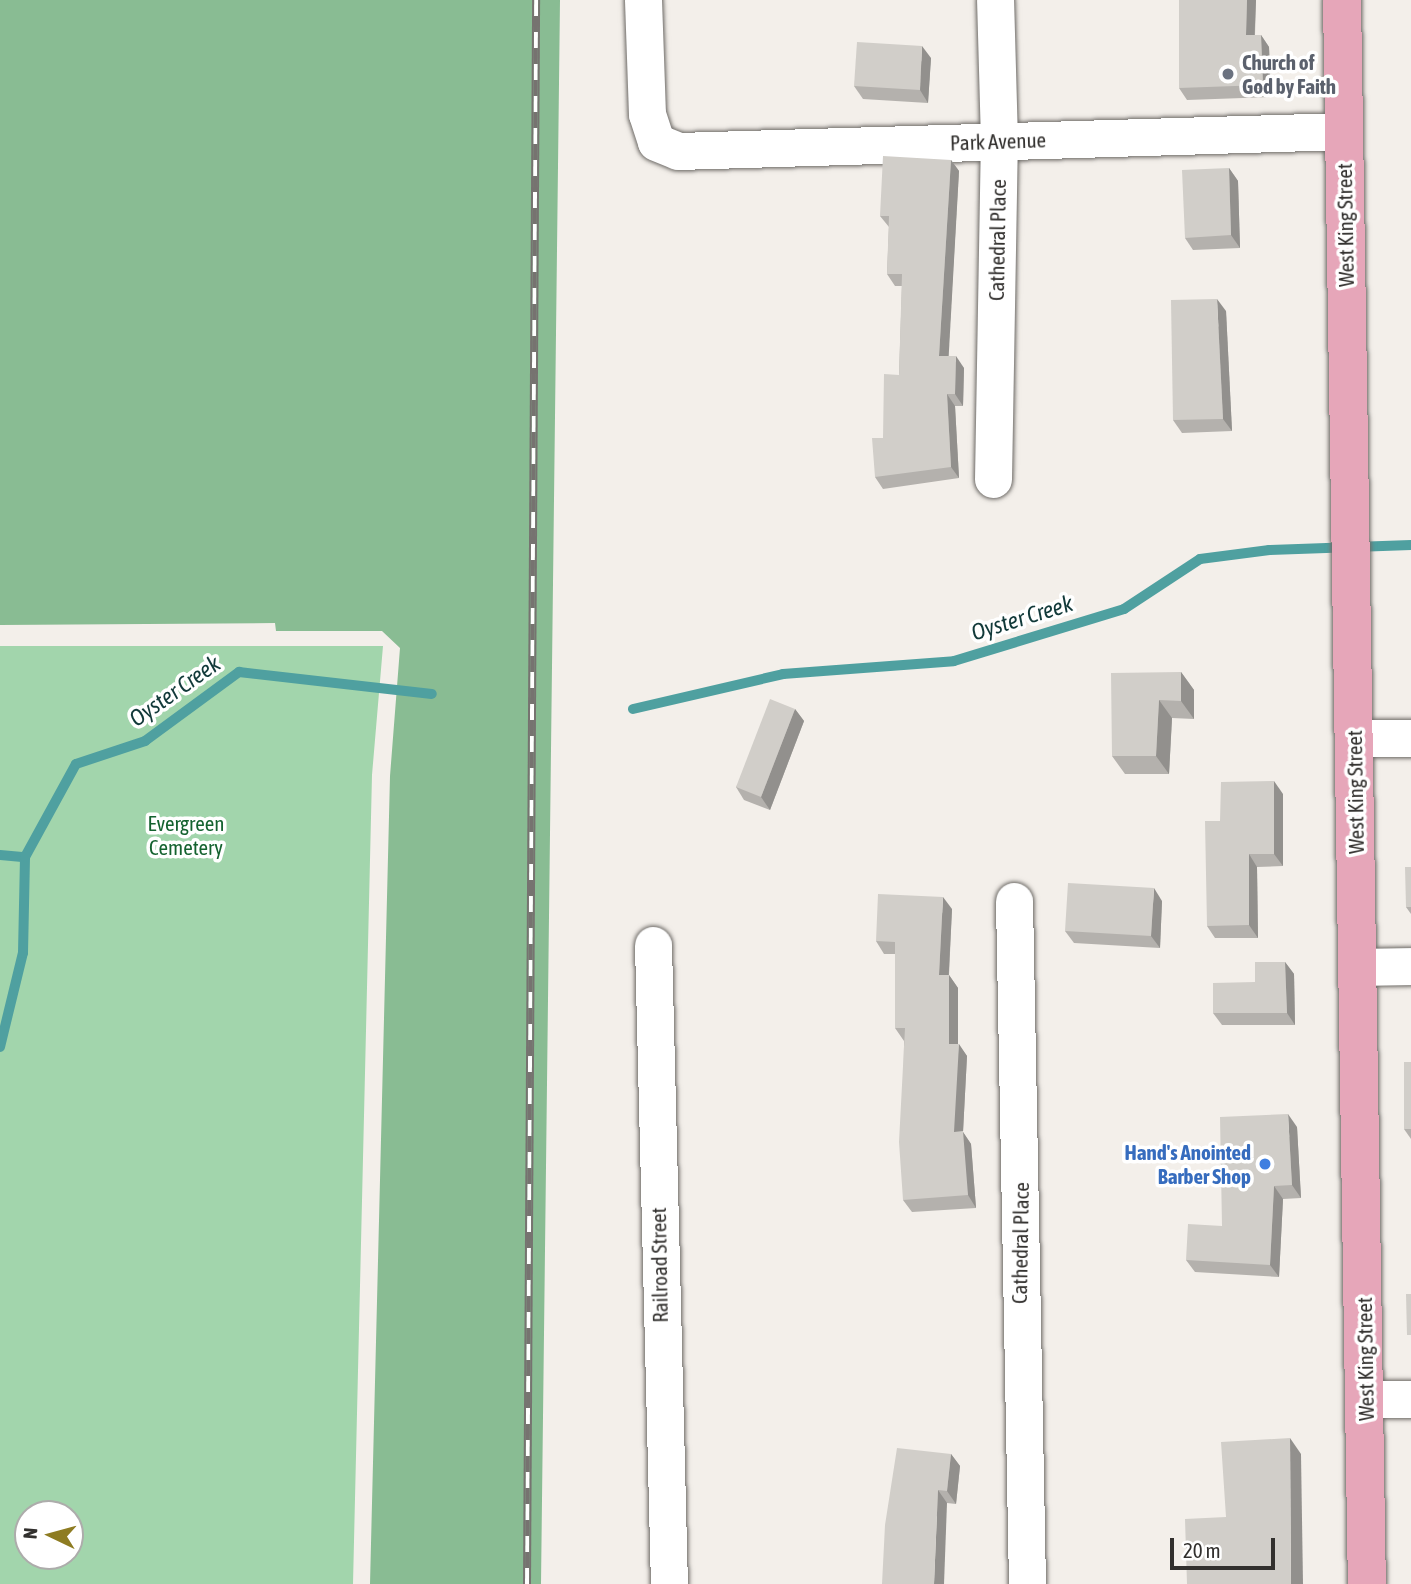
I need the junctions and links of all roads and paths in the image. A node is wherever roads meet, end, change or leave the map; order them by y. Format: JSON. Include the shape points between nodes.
{"nodes":[{"id":1,"x":643,"y":0,"type":"edge"},
{"id":2,"x":995,"y":0,"type":"edge"},
{"id":3,"x":1342,"y":0,"type":"edge"},
{"id":4,"x":1343,"y":131,"type":"junction"},
{"id":5,"x":999,"y":141,"type":"junction"},
{"id":6,"x":993,"y":479,"type":"dead end"},
{"id":7,"x":1354,"y":738,"type":"junction"},
{"id":8,"x":1411,"y":738,"type":"edge"},
{"id":9,"x":1014,"y":901,"type":"dead end"},
{"id":10,"x":653,"y":945,"type":"dead end"},
{"id":11,"x":1411,"y":966,"type":"edge"},
{"id":12,"x":1359,"y":967,"type":"junction"},
{"id":13,"x":1366,"y":1399,"type":"junction"},
{"id":14,"x":1411,"y":1399,"type":"edge"},
{"id":15,"x":668,"y":1584,"type":"edge"},
{"id":16,"x":1027,"y":1584,"type":"edge"},
{"id":17,"x":1367,"y":1584,"type":"edge"}],
"edges":[{"from":1,"to":5,"type":"street","name":"Park Avenue","via":[[647,114],[656,142],[678,151]]},
{"from":2,"to":5,"type":"street","name":"Cathedral Place"},
{"from":3,"to":4,"type":"main road","name":"West King Street"},
{"from":4,"to":5,"type":"street","name":"Park Avenue"},
{"from":4,"to":7,"type":"main road","name":"West King Street"},
{"from":5,"to":6,"type":"street","name":"Cathedral Place"},
{"from":7,"to":8,"type":"street"},
{"from":7,"to":12,"type":"main road","name":"West King Street"},
{"from":9,"to":16,"type":"street","name":"Cathedral Place"},
{"from":10,"to":15,"type":"street","name":"Railroad Street"},
{"from":11,"to":12,"type":"street"},
{"from":12,"to":13,"type":"main road","name":"West King Street"},
{"from":13,"to":14,"type":"street"},
{"from":13,"to":17,"type":"main road","name":"West King Street"}]}
